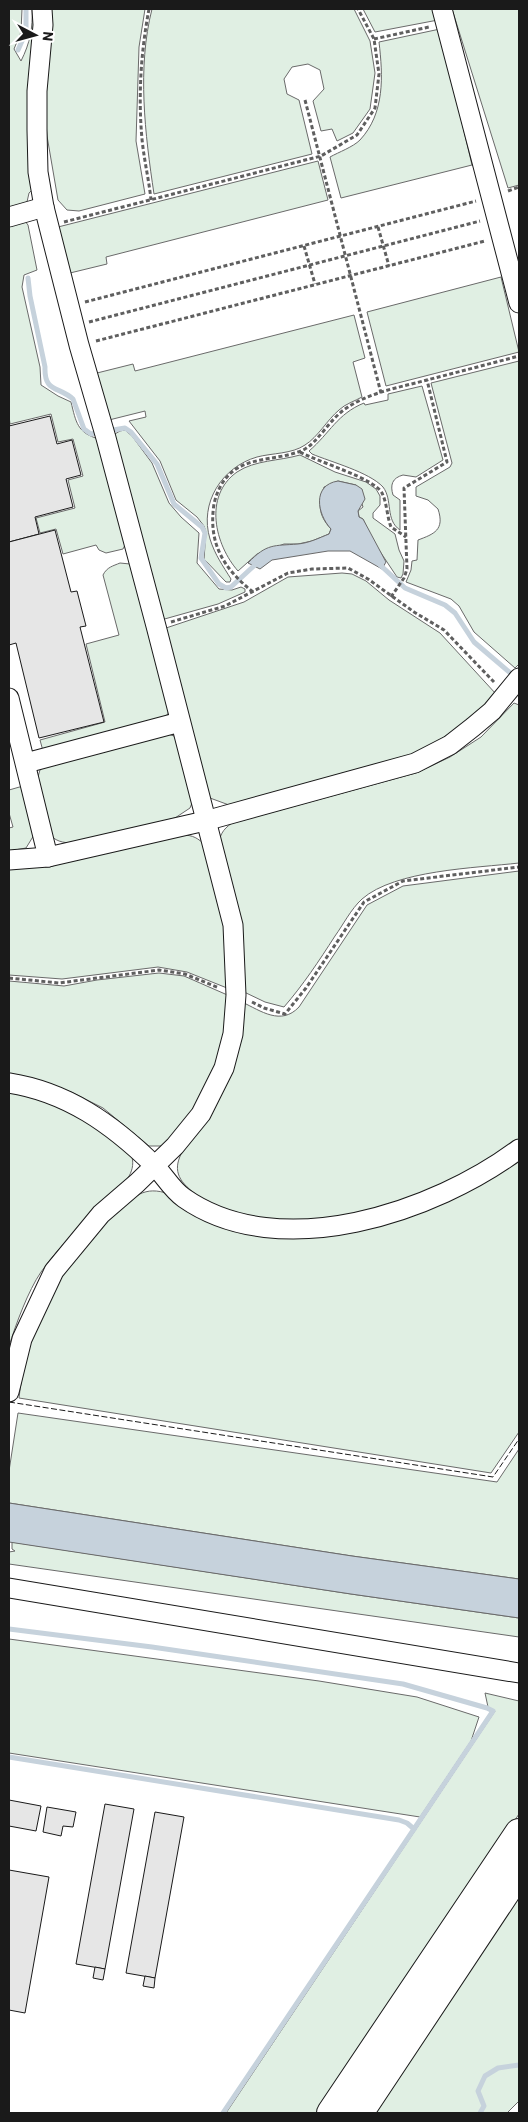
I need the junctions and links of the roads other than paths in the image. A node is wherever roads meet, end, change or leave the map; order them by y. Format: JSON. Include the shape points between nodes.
{"nodes":[{"id":1,"x":42,"y":9,"type":"edge"},
{"id":2,"x":445,"y":15,"type":"edge"},
{"id":3,"x":44,"y":207,"type":"junction"},
{"id":4,"x":9,"y":217,"type":"edge"},
{"id":5,"x":519,"y":302,"type":"edge"},
{"id":6,"x":513,"y":686,"type":"edge"},
{"id":7,"x":9,"y":698,"type":"edge"},
{"id":8,"x":180,"y":722,"type":"junction"},
{"id":9,"x":26,"y":763,"type":"junction"},
{"id":10,"x":204,"y":821,"type":"junction"},
{"id":11,"x":48,"y":857,"type":"junction"},
{"id":12,"x":9,"y":860,"type":"edge"},
{"id":13,"x":9,"y":1083,"type":"edge"},
{"id":14,"x":519,"y":1149,"type":"edge"},
{"id":15,"x":155,"y":1166,"type":"junction"},
{"id":16,"x":9,"y":1392,"type":"edge"},
{"id":17,"x":9,"y":1588,"type":"edge"},
{"id":18,"x":519,"y":1673,"type":"edge"},
{"id":19,"x":519,"y":1834,"type":"edge"},
{"id":20,"x":519,"y":1872,"type":"edge"},
{"id":21,"x":331,"y":2113,"type":"edge"},
{"id":22,"x":359,"y":2113,"type":"edge"}],
"edges":[{"from":1,"to":3,"type":"street","via":[[37,130],[38,172]]},
{"from":2,"to":5,"type":"street"},
{"from":3,"to":4,"type":"street"},
{"from":3,"to":8,"type":"street"},
{"from":6,"to":10,"type":"street","via":[[492,711],[458,739],[415,763]]},
{"from":7,"to":9,"type":"street"},
{"from":8,"to":9,"type":"street"},
{"from":8,"to":10,"type":"street"},
{"from":9,"to":11,"type":"street"},
{"from":10,"to":11,"type":"street"},
{"from":10,"to":15,"type":"street","via":[[233,925],[236,995],[233,1034],[224,1068],[200,1114]]},
{"from":11,"to":12,"type":"street"},
{"from":13,"to":15,"type":"street","via":[[44,1090],[86,1110],[129,1141]]},
{"from":14,"to":15,"type":"street","via":[[493,1169],[434,1198],[390,1213],[315,1229],[271,1228],[221,1218],[183,1197]]},
{"from":15,"to":16,"type":"street","via":[[101,1214],[54,1271],[22,1339]]},
{"from":17,"to":18,"type":"street"},
{"from":19,"to":21,"type":"highway"},
{"from":20,"to":22,"type":"highway"}]}
